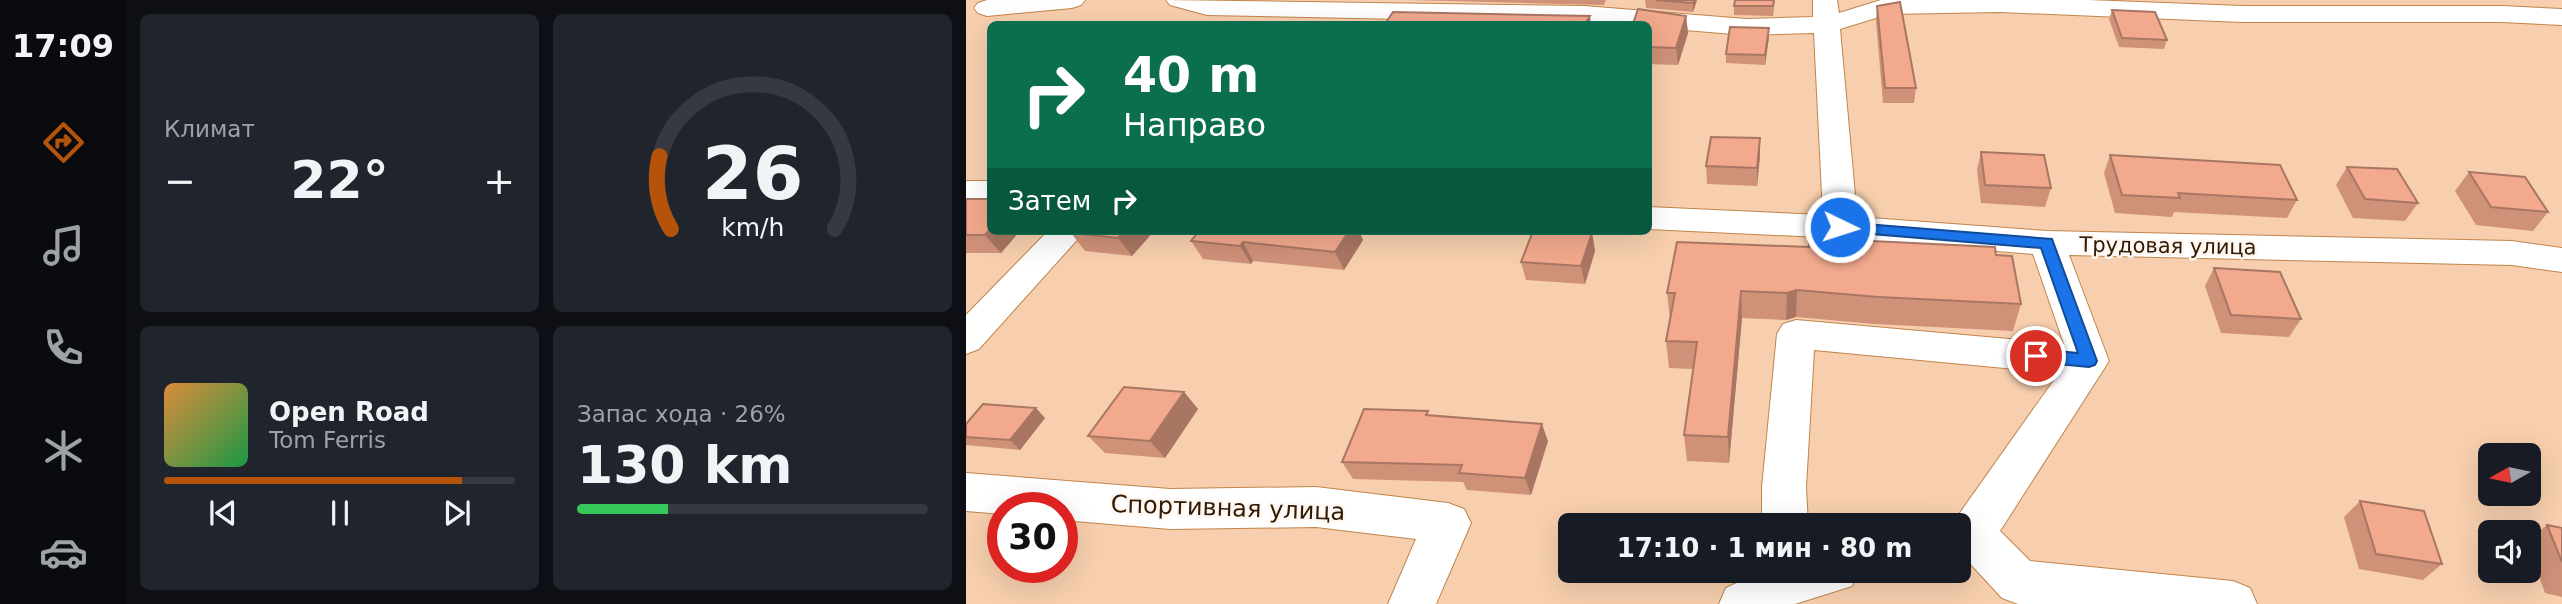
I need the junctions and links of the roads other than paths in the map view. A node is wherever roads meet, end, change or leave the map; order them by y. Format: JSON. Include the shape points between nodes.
{"nodes":[{"id":1,"x":1072,"y":0,"type":"edge"},
{"id":2,"x":1179,"y":0,"type":"edge"},
{"id":3,"x":987,"y":8,"type":"dead end"},
{"id":4,"x":1284,"y":9,"type":"junction"},
{"id":5,"x":1825,"y":12,"type":"edge"},
{"id":6,"x":2562,"y":17,"type":"edge"},
{"id":7,"x":1266,"y":21,"type":"edge"},
{"id":8,"x":987,"y":191,"type":"edge"},
{"id":9,"x":966,"y":192,"type":"edge"},
{"id":10,"x":1652,"y":218,"type":"edge"},
{"id":11,"x":1840,"y":227,"type":"junction"},
{"id":12,"x":1064,"y":235,"type":"edge"},
{"id":13,"x":2047,"y":243,"type":"junction"},
{"id":14,"x":2562,"y":260,"type":"edge"},
{"id":15,"x":966,"y":339,"type":"edge"},
{"id":16,"x":2089,"y":361,"type":"junction"},
{"id":17,"x":966,"y":492,"type":"edge"},
{"id":18,"x":1785,"y":513,"type":"edge"},
{"id":19,"x":1971,"y":528,"type":"edge"},
{"id":20,"x":1971,"y":541,"type":"edge"},
{"id":21,"x":1776,"y":583,"type":"edge"},
{"id":22,"x":1412,"y":604,"type":"edge"},
{"id":23,"x":1743,"y":604,"type":"edge"},
{"id":24,"x":2233,"y":604,"type":"edge"}],
"edges":[{"from":1,"to":3,"type":"street"},
{"from":2,"to":4,"type":"street","via":[[1207,7]]},
{"from":4,"to":5,"type":"street","via":[[1584,14],[1746,27]]},
{"from":4,"to":7,"type":"street"},
{"from":5,"to":6,"type":"street","via":[[2000,4],[2242,14]]},
{"from":5,"to":11,"type":"street"},
{"from":8,"to":9,"type":"street"},
{"from":10,"to":11,"type":"street","name":"Трудовая улица"},
{"from":11,"to":13,"type":"street","name":"Трудовая улица"},
{"from":12,"to":15,"type":"street"},
{"from":13,"to":14,"type":"street","name":"Трудовая улица","via":[[2512,253]]},
{"from":13,"to":16,"type":"street"},
{"from":16,"to":18,"type":"street","via":[[1796,334]]},
{"from":16,"to":19,"type":"street"},
{"from":17,"to":22,"type":"street","name":"Спортивная улица","via":[[1170,509],[1316,507],[1448,523]]},
{"from":20,"to":24,"type":"street","via":[[2019,582]]},
{"from":21,"to":23,"type":"street"}]}
